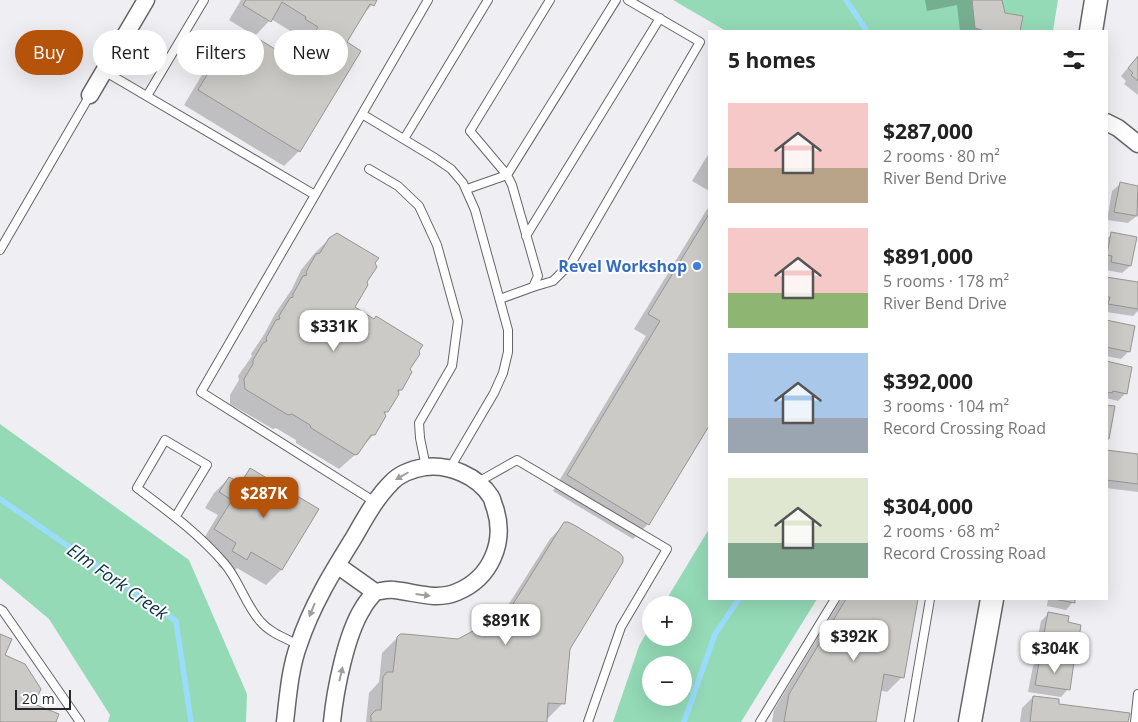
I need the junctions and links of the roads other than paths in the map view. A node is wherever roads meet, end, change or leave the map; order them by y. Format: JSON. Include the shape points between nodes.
{"nodes":[{"id":1,"x":146,"y":0,"type":"edge"},
{"id":2,"x":204,"y":0,"type":"edge"},
{"id":3,"x":428,"y":0,"type":"edge"},
{"id":4,"x":488,"y":0,"type":"edge"},
{"id":5,"x":550,"y":0,"type":"edge"},
{"id":6,"x":616,"y":0,"type":"edge"},
{"id":7,"x":628,"y":0,"type":"edge"},
{"id":8,"x":1096,"y":0,"type":"edge"},
{"id":9,"x":660,"y":18,"type":"junction"},
{"id":10,"x":128,"y":30,"type":"edge"},
{"id":11,"x":1091,"y":30,"type":"edge"},
{"id":12,"x":102,"y":75,"type":"edge"},
{"id":13,"x":111,"y":75,"type":"edge"},
{"id":14,"x":90,"y":95,"type":"joint"},
{"id":15,"x":147,"y":96,"type":"junction"},
{"id":16,"x":362,"y":114,"type":"junction"},
{"id":17,"x":1108,"y":123,"type":"edge"},
{"id":18,"x":404,"y":139,"type":"junction"},
{"id":19,"x":1138,"y":144,"type":"edge"},
{"id":20,"x":369,"y":169,"type":"dead end"},
{"id":21,"x":507,"y":175,"type":"junction"},
{"id":22,"x":466,"y":189,"type":"junction"},
{"id":23,"x":315,"y":195,"type":"junction"},
{"id":24,"x":526,"y":236,"type":"junction"},
{"id":25,"x":0,"y":250,"type":"edge"},
{"id":26,"x":533,"y":287,"type":"junction"},
{"id":27,"x":500,"y":299,"type":"junction"},
{"id":28,"x":426,"y":467,"type":"junction"},
{"id":29,"x":450,"y":468,"type":"junction"},
{"id":30,"x":478,"y":482,"type":"junction"},
{"id":31,"x":375,"y":502,"type":"junction"},
{"id":32,"x":176,"y":516,"type":"junction"},
{"id":33,"x":337,"y":566,"type":"junction"},
{"id":34,"x":375,"y":592,"type":"junction"},
{"id":35,"x":834,"y":600,"type":"edge"},
{"id":36,"x":930,"y":600,"type":"edge"},
{"id":37,"x":992,"y":600,"type":"edge"},
{"id":38,"x":0,"y":609,"type":"edge"},
{"id":39,"x":298,"y":644,"type":"junction"},
{"id":40,"x":1138,"y":694,"type":"edge"},
{"id":41,"x":80,"y":722,"type":"edge"},
{"id":42,"x":285,"y":722,"type":"edge"},
{"id":43,"x":332,"y":722,"type":"edge"},
{"id":44,"x":588,"y":722,"type":"edge"},
{"id":45,"x":760,"y":722,"type":"edge"},
{"id":46,"x":909,"y":722,"type":"edge"},
{"id":47,"x":970,"y":722,"type":"edge"},
{"id":48,"x":1135,"y":722,"type":"edge"}],
"edges":[{"from":1,"to":10,"type":"street"},
{"from":2,"to":15,"type":"lane"},
{"from":3,"to":16,"type":"lane"},
{"from":4,"to":18,"type":"lane"},
{"from":5,"to":21,"type":"lane","via":[[470,132]]},
{"from":6,"to":21,"type":"lane"},
{"from":7,"to":9,"type":"lane"},
{"from":8,"to":11,"type":"street"},
{"from":9,"to":24,"type":"lane"},
{"from":9,"to":26,"type":"lane","via":[[700,42],[572,262],[552,281]]},
{"from":12,"to":14,"type":"street"},
{"from":13,"to":15,"type":"lane"},
{"from":14,"to":25,"type":"lane"},
{"from":15,"to":23,"type":"lane"},
{"from":16,"to":18,"type":"lane"},
{"from":16,"to":23,"type":"lane"},
{"from":17,"to":19,"type":"street"},
{"from":18,"to":22,"type":"lane","via":[[450,169]]},
{"from":20,"to":28,"type":"lane","via":[[398,186],[420,206],[437,245],[458,321],[452,366],[419,423]]},
{"from":21,"to":22,"type":"lane"},
{"from":21,"to":24,"type":"lane"},
{"from":22,"to":27,"type":"lane","via":[[476,210]]},
{"from":23,"to":31,"type":"lane","via":[[201,392]]},
{"from":24,"to":26,"type":"lane","via":[[538,276]]},
{"from":26,"to":27,"type":"lane"},
{"from":27,"to":29,"type":"lane","via":[[508,330],[508,352],[503,373]]},
{"from":28,"to":29,"type":"street"},
{"from":28,"to":31,"type":"street","one_way":true,"via":[[411,470],[392,481]]},
{"from":29,"to":30,"type":"street"},
{"from":34,"to":30,"type":"street","one_way":true,"via":[[392,590],[436,596],[456,593],[473,584],[486,570],[499,534],[498,516],[491,497]]},
{"from":30,"to":44,"type":"lane","via":[[516,460],[667,549],[621,626]]},
{"from":31,"to":33,"type":"street"},
{"from":32,"to":32,"type":"lane","via":[[137,488],[165,440],[207,465]]},
{"from":32,"to":39,"type":"lane","via":[[225,564],[260,621],[273,633]]},
{"from":33,"to":34,"type":"street"},
{"from":33,"to":39,"type":"street","one_way":true,"via":[[315,602]]},
{"from":43,"to":34,"type":"street","one_way":true,"via":[[352,634],[362,608]]},
{"from":35,"to":45,"type":"lane"},
{"from":36,"to":46,"type":"lane"},
{"from":37,"to":47,"type":"street"},
{"from":38,"to":41,"type":"lane"},
{"from":39,"to":42,"type":"street"},
{"from":40,"to":48,"type":"lane"}]}
